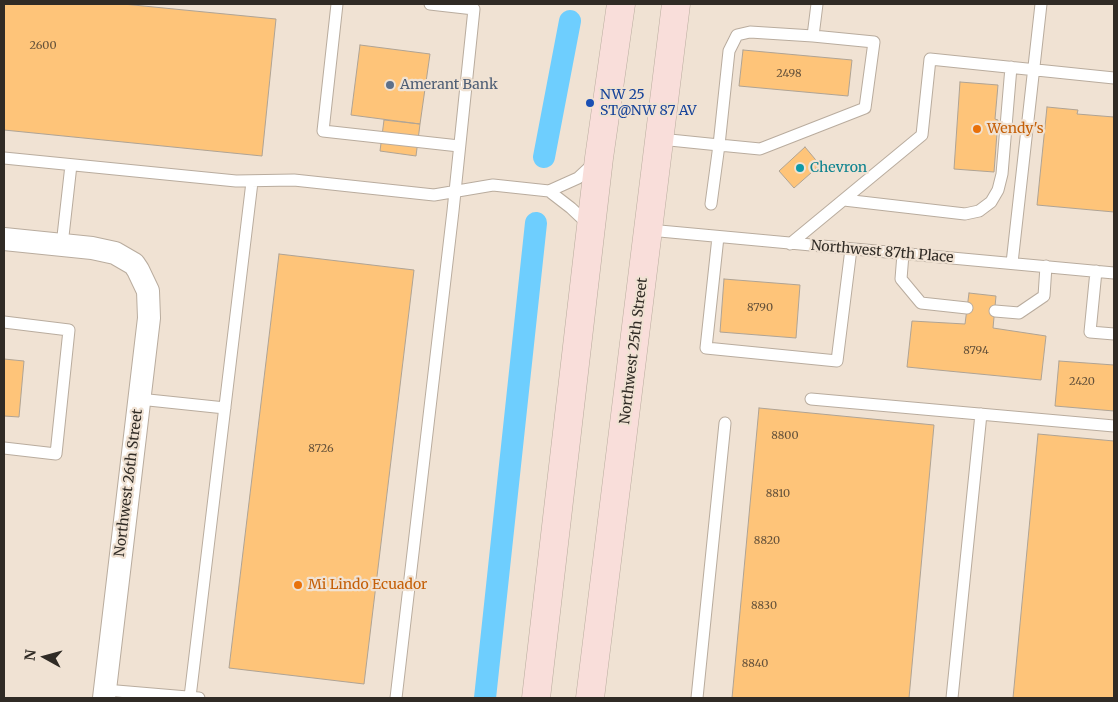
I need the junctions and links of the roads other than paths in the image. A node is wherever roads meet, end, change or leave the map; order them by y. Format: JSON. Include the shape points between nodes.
{"nodes":[{"id":1,"x":337,"y":4,"type":"edge"},
{"id":2,"x":430,"y":4,"type":"edge"},
{"id":3,"x":621,"y":4,"type":"edge"},
{"id":4,"x":676,"y":4,"type":"edge"},
{"id":5,"x":817,"y":4,"type":"edge"},
{"id":6,"x":1041,"y":4,"type":"edge"},
{"id":7,"x":813,"y":36,"type":"junction"},
{"id":8,"x":1012,"y":67,"type":"junction"},
{"id":9,"x":1033,"y":70,"type":"junction"},
{"id":10,"x":1114,"y":78,"type":"edge"},
{"id":11,"x":660,"y":139,"type":"junction"},
{"id":12,"x":719,"y":145,"type":"junction"},
{"id":13,"x":459,"y":146,"type":"junction"},
{"id":14,"x":4,"y":158,"type":"edge"},
{"id":15,"x":599,"y":158,"type":"junction"},
{"id":16,"x":71,"y":165,"type":"junction"},
{"id":17,"x":252,"y":182,"type":"junction"},
{"id":18,"x":549,"y":191,"type":"junction"},
{"id":19,"x":454,"y":192,"type":"junction"},
{"id":20,"x":844,"y":200,"type":"junction"},
{"id":21,"x":711,"y":204,"type":"dead end"},
{"id":22,"x":592,"y":228,"type":"junction"},
{"id":23,"x":649,"y":230,"type":"junction"},
{"id":24,"x":718,"y":237,"type":"junction"},
{"id":25,"x":4,"y":239,"type":"edge"},
{"id":26,"x":790,"y":244,"type":"junction"},
{"id":27,"x":62,"y":245,"type":"junction"},
{"id":28,"x":851,"y":249,"type":"junction"},
{"id":29,"x":903,"y":254,"type":"junction"},
{"id":30,"x":1012,"y":263,"type":"junction"},
{"id":31,"x":1046,"y":266,"type":"junction"},
{"id":32,"x":1096,"y":271,"type":"junction"},
{"id":33,"x":1114,"y":273,"type":"edge"},
{"id":34,"x":967,"y":308,"type":"dead end"},
{"id":35,"x":995,"y":311,"type":"dead end"},
{"id":36,"x":4,"y":322,"type":"edge"},
{"id":37,"x":1114,"y":334,"type":"edge"},
{"id":38,"x":140,"y":399,"type":"junction"},
{"id":39,"x":811,"y":399,"type":"dead end"},
{"id":40,"x":225,"y":408,"type":"junction"},
{"id":41,"x":981,"y":414,"type":"junction"},
{"id":42,"x":725,"y":422,"type":"dead end"},
{"id":43,"x":1114,"y":426,"type":"edge"},
{"id":44,"x":4,"y":448,"type":"edge"},
{"id":45,"x":104,"y":694,"type":"edge"},
{"id":46,"x":194,"y":698,"type":"edge"},
{"id":47,"x":396,"y":698,"type":"edge"},
{"id":48,"x":536,"y":698,"type":"edge"},
{"id":49,"x":590,"y":698,"type":"edge"},
{"id":50,"x":697,"y":698,"type":"edge"},
{"id":51,"x":952,"y":698,"type":"edge"}],
"edges":[{"from":1,"to":13,"type":"lane","via":[[323,131]]},
{"from":2,"to":13,"type":"lane","via":[[474,9]]},
{"from":3,"to":15,"type":"main road"},
{"from":4,"to":11,"type":"main road","name":"Northwest 25th Street"},
{"from":5,"to":7,"type":"lane"},
{"from":6,"to":9,"type":"lane"},
{"from":7,"to":12,"type":"lane","via":[[750,32],[737,35],[729,52]]},
{"from":7,"to":12,"type":"lane","via":[[874,42],[865,108],[760,149]]},
{"from":8,"to":9,"type":"lane"},
{"from":8,"to":20,"type":"lane","via":[[930,59],[922,135]]},
{"from":8,"to":20,"type":"lane","via":[[1002,174],[991,202],[965,214]]},
{"from":9,"to":10,"type":"lane"},
{"from":9,"to":30,"type":"lane"},
{"from":11,"to":12,"type":"lane"},
{"from":11,"to":23,"type":"main road","name":"Northwest 25th Street"},
{"from":12,"to":21,"type":"lane"},
{"from":13,"to":19,"type":"lane"},
{"from":14,"to":16,"type":"lane"},
{"from":15,"to":18,"type":"lane","via":[[578,178]]},
{"from":15,"to":22,"type":"main road"},
{"from":16,"to":17,"type":"lane"},
{"from":16,"to":27,"type":"lane"},
{"from":17,"to":19,"type":"lane","via":[[294,180],[434,195]]},
{"from":17,"to":40,"type":"lane"},
{"from":18,"to":19,"type":"lane","via":[[493,185]]},
{"from":18,"to":22,"type":"lane"},
{"from":19,"to":47,"type":"lane"},
{"from":20,"to":26,"type":"lane"},
{"from":22,"to":48,"type":"main road"},
{"from":23,"to":24,"type":"lane","name":"Northwest 87th Place"},
{"from":23,"to":49,"type":"main road","name":"Northwest 25th Street"},
{"from":24,"to":26,"type":"lane","name":"Northwest 87th Place"},
{"from":24,"to":28,"type":"lane","via":[[706,348],[837,361]]},
{"from":25,"to":27,"type":"street"},
{"from":26,"to":28,"type":"lane","name":"Northwest 87th Place"},
{"from":27,"to":38,"type":"street","name":"Northwest 26th Street","via":[[115,253],[138,270],[148,291],[150,309]]},
{"from":28,"to":29,"type":"lane","name":"Northwest 87th Place"},
{"from":29,"to":30,"type":"lane","name":"Northwest 87th Place"},
{"from":29,"to":34,"type":"lane","via":[[901,280],[922,303]]},
{"from":30,"to":31,"type":"lane","name":"Northwest 87th Place"},
{"from":31,"to":32,"type":"lane","name":"Northwest 87th Place"},
{"from":31,"to":35,"type":"lane","via":[[1044,296],[1018,313]]},
{"from":32,"to":33,"type":"lane","name":"Northwest 87th Place"},
{"from":32,"to":37,"type":"lane","via":[[1090,332]]},
{"from":36,"to":44,"type":"lane","via":[[69,330],[56,454]]},
{"from":38,"to":40,"type":"lane"},
{"from":38,"to":45,"type":"street","name":"Northwest 26th Street"},
{"from":39,"to":41,"type":"lane"},
{"from":40,"to":46,"type":"lane"},
{"from":41,"to":43,"type":"lane"},
{"from":41,"to":51,"type":"lane"},
{"from":42,"to":50,"type":"lane"},
{"from":45,"to":46,"type":"lane"}]}
